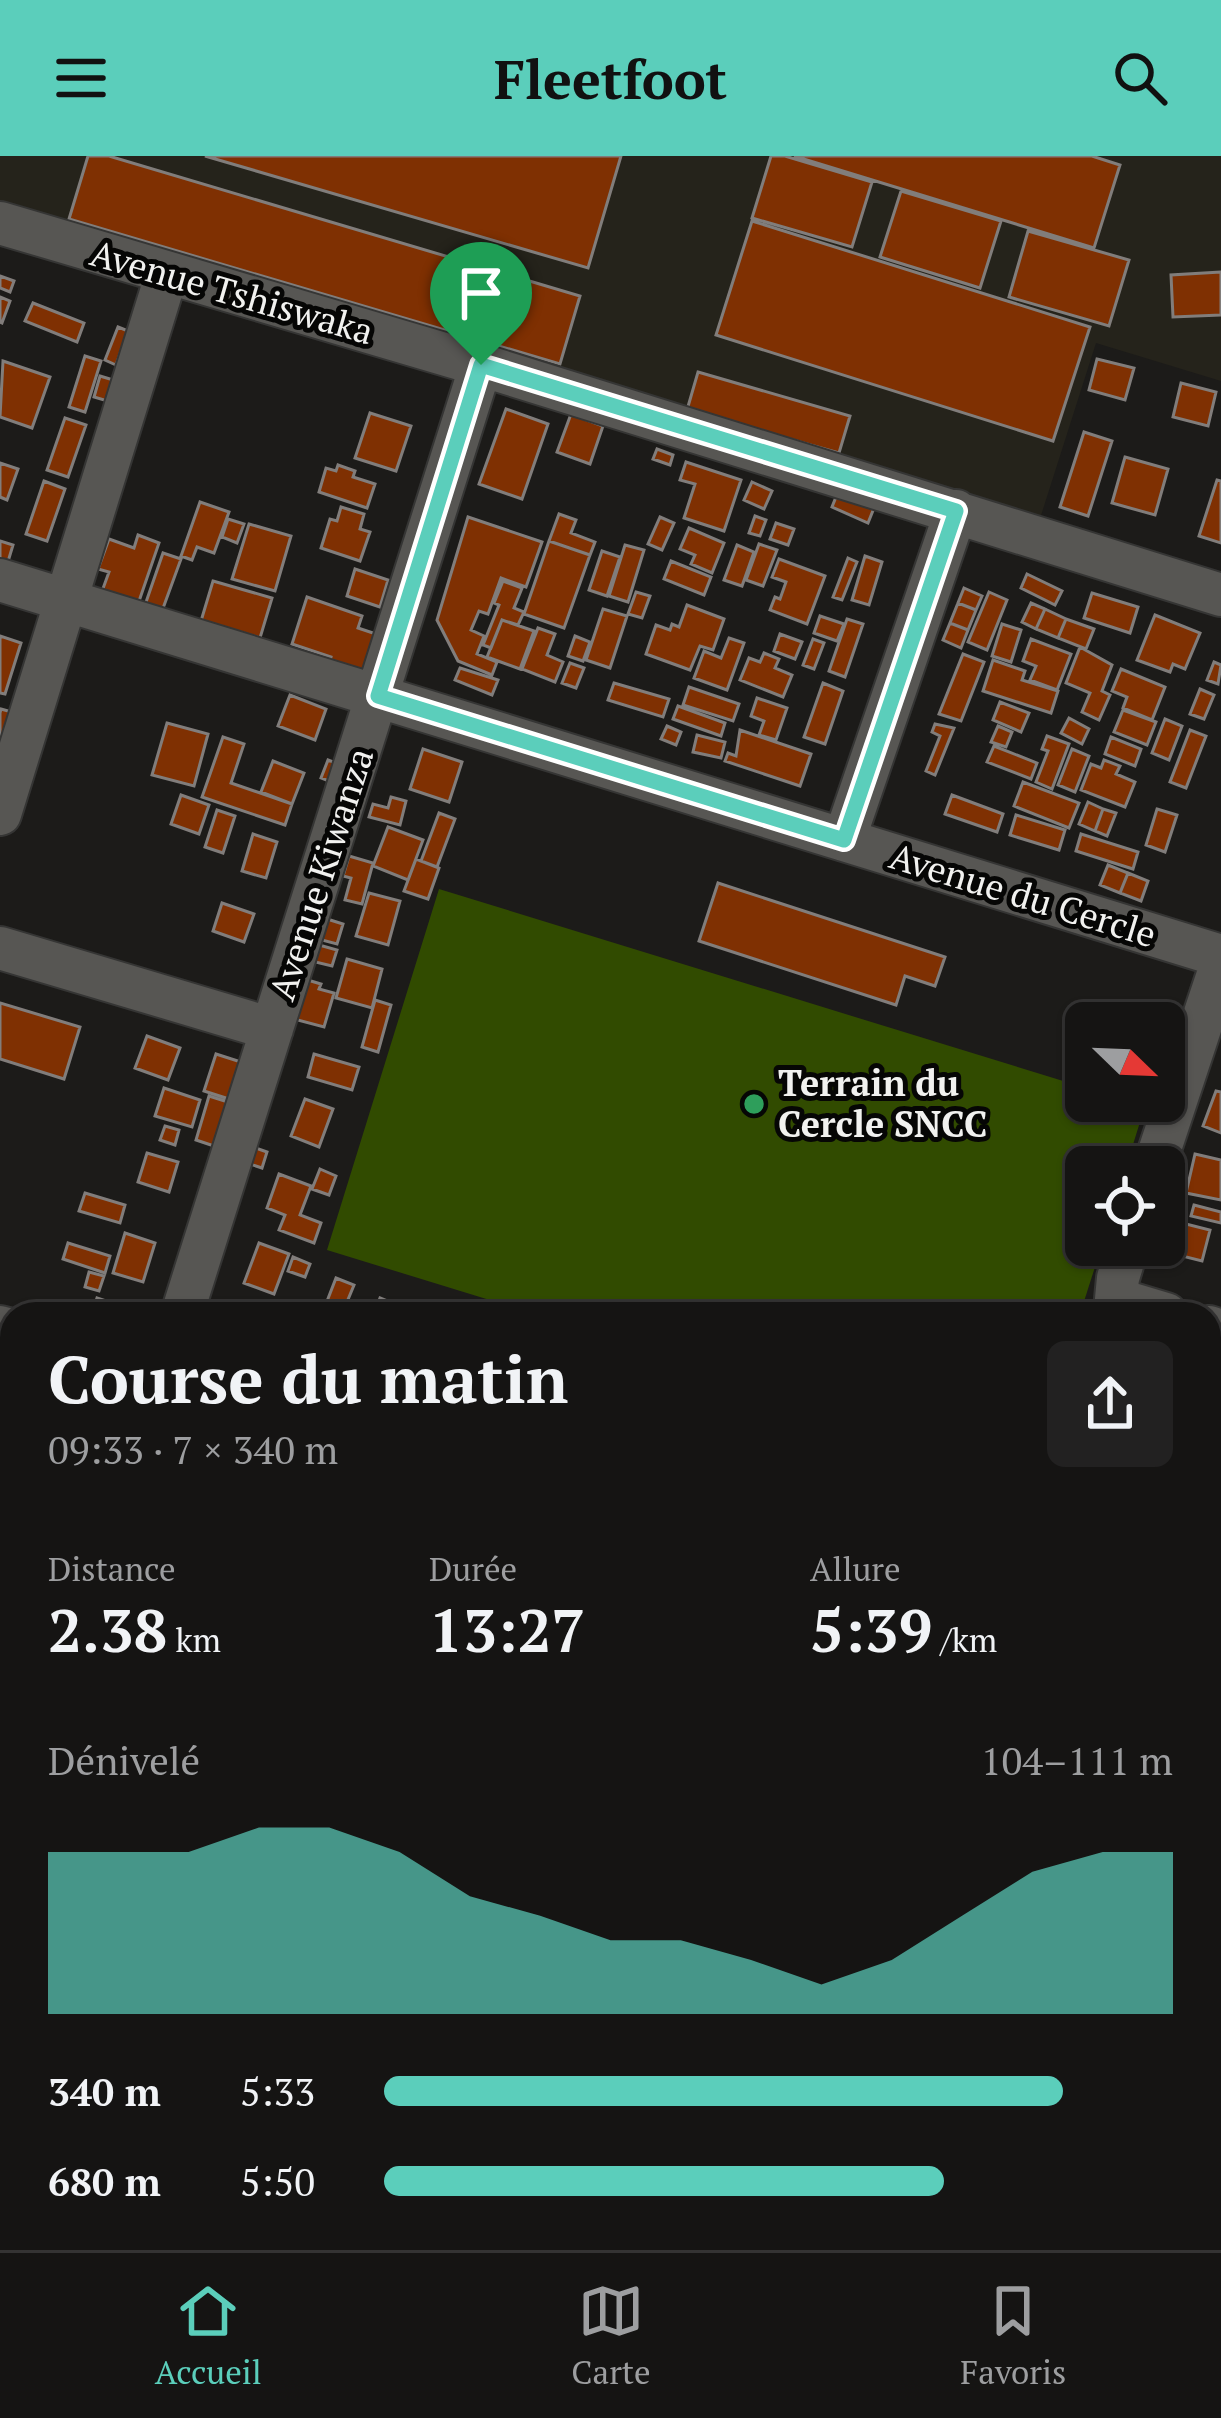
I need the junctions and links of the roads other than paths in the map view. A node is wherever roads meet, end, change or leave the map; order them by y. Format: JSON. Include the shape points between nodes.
{"nodes":[{"id":1,"x":0,"y":223,"type":"edge"},
{"id":2,"x":167,"y":273,"type":"junction"},
{"id":3,"x":481,"y":365,"type":"junction"},
{"id":4,"x":956,"y":511,"type":"junction"},
{"id":5,"x":0,"y":580,"type":"edge"},
{"id":6,"x":1221,"y":595,"type":"edge"},
{"id":7,"x":67,"y":601,"type":"junction"},
{"id":8,"x":378,"y":696,"type":"junction"},
{"id":9,"x":0,"y":814,"type":"edge"},
{"id":10,"x":844,"y":840,"type":"junction"},
{"id":11,"x":0,"y":948,"type":"edge"},
{"id":12,"x":1221,"y":956,"type":"edge"},
{"id":13,"x":1221,"y":965,"type":"edge"},
{"id":14,"x":272,"y":1029,"type":"junction"},
{"id":15,"x":1161,"y":1146,"type":"edge"},
{"id":16,"x":1122,"y":1266,"type":"edge"},
{"id":17,"x":186,"y":1302,"type":"edge"},
{"id":18,"x":1126,"y":1302,"type":"edge"}],
"edges":[{"from":1,"to":2,"type":"street","name":"Avenue Tshiswaka"},
{"from":2,"to":3,"type":"street","name":"Avenue Tshiswaka"},
{"from":2,"to":7,"type":"street"},
{"from":3,"to":4,"type":"street","name":"Avenue Tshiswaka"},
{"from":3,"to":8,"type":"street","name":"Avenue Kiwanza"},
{"from":4,"to":6,"type":"street","name":"Avenue Tshiswaka"},
{"from":4,"to":10,"type":"street"},
{"from":5,"to":7,"type":"street","name":"Avenue du Cercle"},
{"from":7,"to":8,"type":"street","name":"Avenue du Cercle"},
{"from":7,"to":9,"type":"street"},
{"from":8,"to":10,"type":"street","name":"Avenue du Cercle"},
{"from":8,"to":14,"type":"street","name":"Avenue Kiwanza"},
{"from":10,"to":12,"type":"street","name":"Avenue du Cercle"},
{"from":11,"to":14,"type":"street"},
{"from":13,"to":15,"type":"street"},
{"from":14,"to":17,"type":"street","name":"Avenue Kiwanza"},
{"from":16,"to":18,"type":"street","via":[[1116,1299]]}]}
